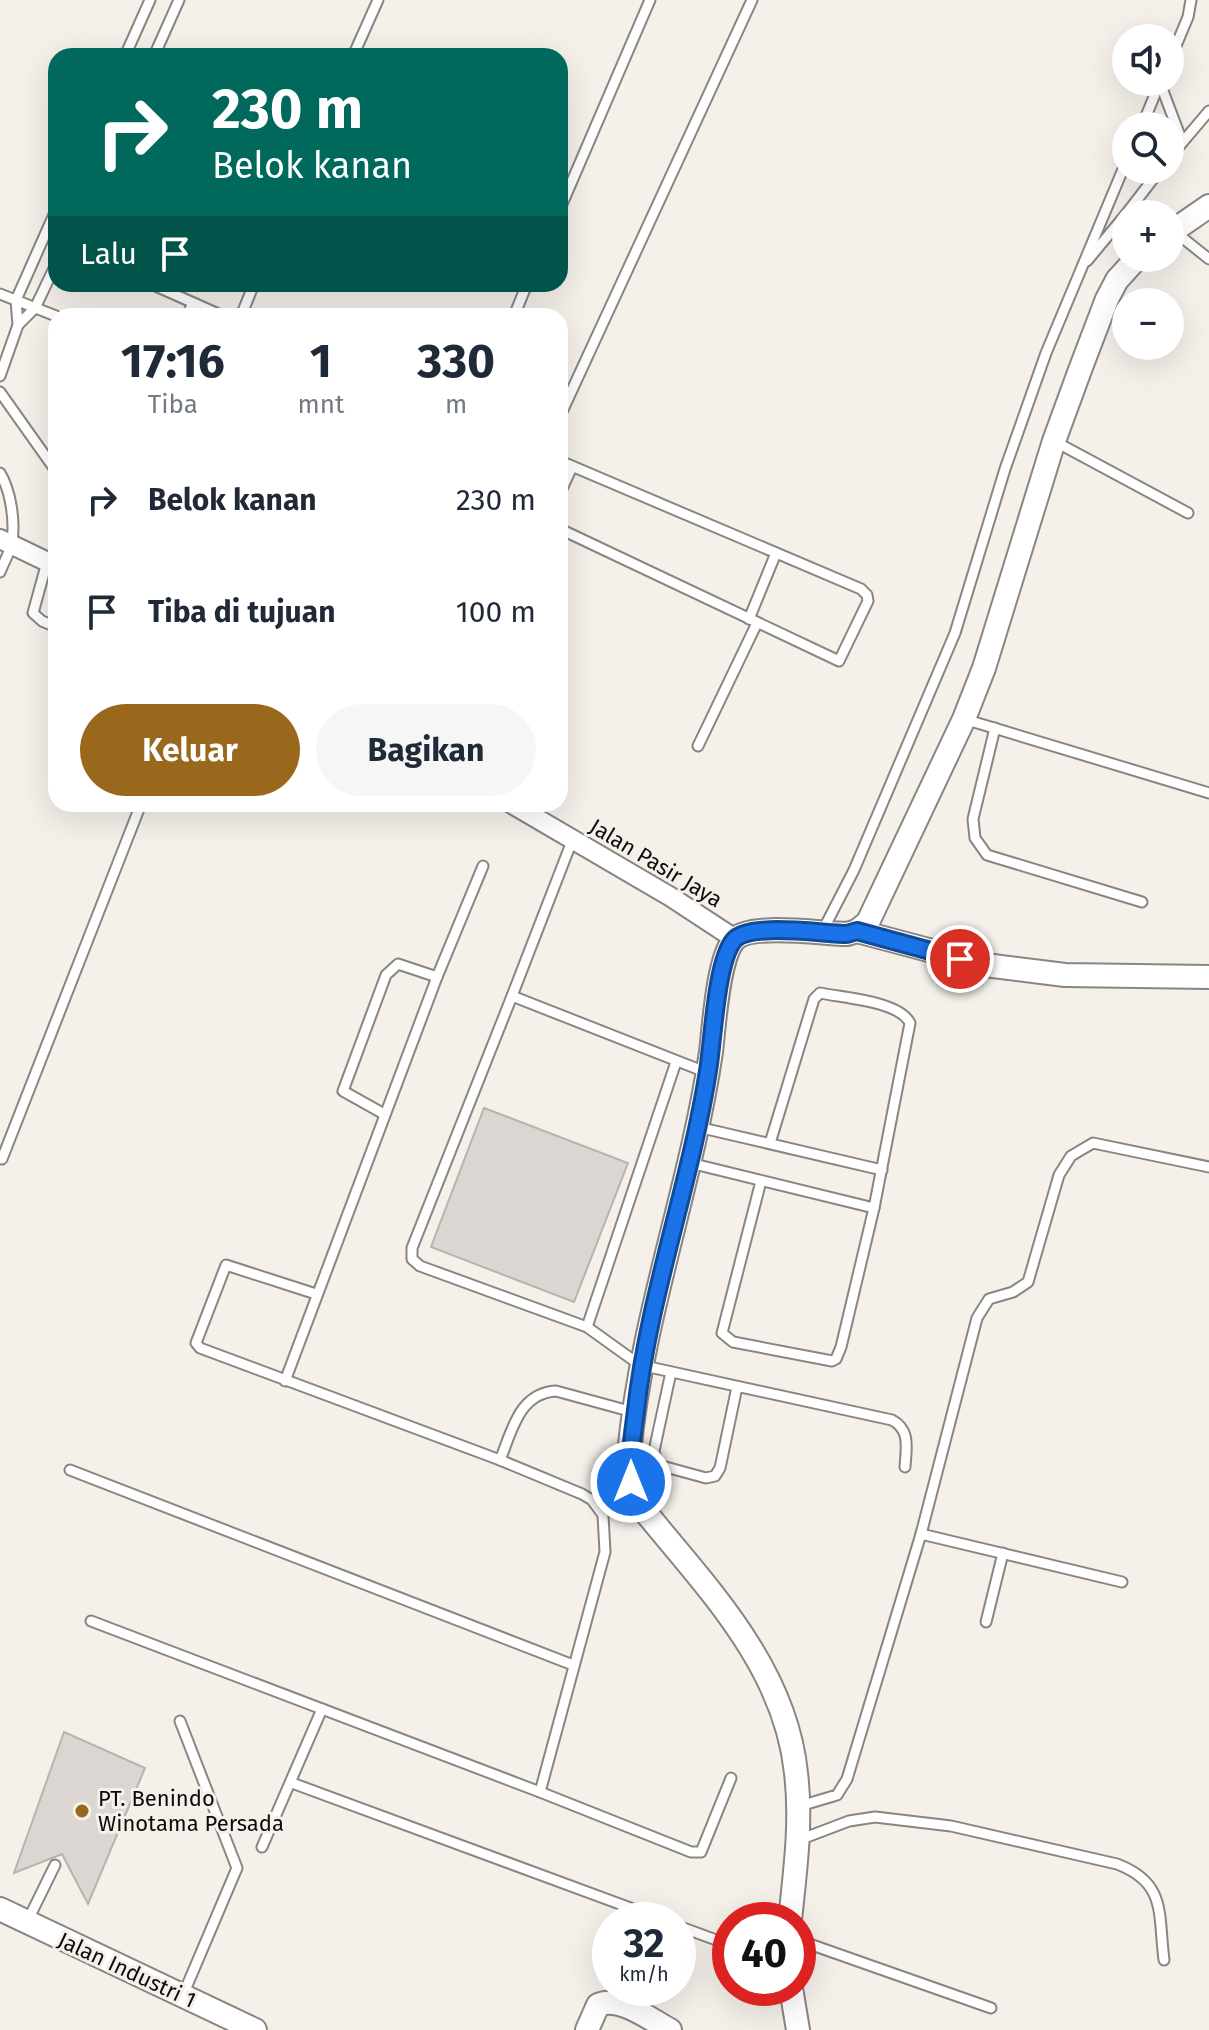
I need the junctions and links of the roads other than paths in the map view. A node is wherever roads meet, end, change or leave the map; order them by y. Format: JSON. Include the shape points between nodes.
{"nodes":[{"id":1,"x":150,"y":0,"type":"edge"},
{"id":2,"x":179,"y":0,"type":"edge"},
{"id":3,"x":378,"y":0,"type":"edge"},
{"id":4,"x":650,"y":0,"type":"edge"},
{"id":5,"x":752,"y":0,"type":"edge"},
{"id":6,"x":1191,"y":0,"type":"edge"},
{"id":7,"x":1184,"y":27,"type":"edge"},
{"id":8,"x":129,"y":48,"type":"edge"},
{"id":9,"x":158,"y":48,"type":"edge"},
{"id":10,"x":357,"y":48,"type":"edge"},
{"id":11,"x":1209,"y":111,"type":"edge"},
{"id":12,"x":1184,"y":139,"type":"edge"},
{"id":13,"x":1117,"y":184,"type":"edge"},
{"id":14,"x":1149,"y":184,"type":"edge"},
{"id":15,"x":568,"y":190,"type":"edge"},
{"id":16,"x":1137,"y":200,"type":"edge"},
{"id":17,"x":1209,"y":206,"type":"edge"},
{"id":18,"x":1184,"y":224,"type":"edge"},
{"id":19,"x":48,"y":228,"type":"edge"},
{"id":20,"x":1112,"y":231,"type":"edge"},
{"id":21,"x":44,"y":237,"type":"junction"},
{"id":22,"x":48,"y":239,"type":"edge"},
{"id":23,"x":1184,"y":241,"type":"edge"},
{"id":24,"x":1209,"y":259,"type":"edge"},
{"id":25,"x":1080,"y":270,"type":"junction"},
{"id":26,"x":1124,"y":272,"type":"edge"},
{"id":27,"x":48,"y":281,"type":"edge"},
{"id":28,"x":169,"y":292,"type":"edge"},
{"id":29,"x":0,"y":294,"type":"edge"},
{"id":30,"x":16,"y":300,"type":"junction"},
{"id":31,"x":193,"y":303,"type":"junction"},
{"id":32,"x":35,"y":308,"type":"junction"},
{"id":33,"x":191,"y":308,"type":"edge"},
{"id":34,"x":205,"y":308,"type":"edge"},
{"id":35,"x":48,"y":313,"type":"edge"},
{"id":36,"x":18,"y":325,"type":"junction"},
{"id":37,"x":0,"y":376,"type":"edge"},
{"id":38,"x":0,"y":392,"type":"edge"},
{"id":39,"x":568,"y":399,"type":"edge"},
{"id":40,"x":1054,"y":441,"type":"junction"},
{"id":41,"x":48,"y":460,"type":"edge"},
{"id":42,"x":568,"y":465,"type":"edge"},
{"id":43,"x":572,"y":467,"type":"junction"},
{"id":44,"x":0,"y":473,"type":"edge"},
{"id":45,"x":568,"y":476,"type":"edge"},
{"id":46,"x":1188,"y":513,"type":"dead end"},
{"id":47,"x":568,"y":533,"type":"edge"},
{"id":48,"x":6,"y":542,"type":"edge"},
{"id":49,"x":776,"y":553,"type":"junction"},
{"id":50,"x":48,"y":562,"type":"edge"},
{"id":51,"x":0,"y":572,"type":"edge"},
{"id":52,"x":48,"y":574,"type":"edge"},
{"id":53,"x":753,"y":621,"type":"junction"},
{"id":54,"x":48,"y":624,"type":"edge"},
{"id":55,"x":964,"y":719,"type":"junction"},
{"id":56,"x":995,"y":728,"type":"junction"},
{"id":57,"x":698,"y":746,"type":"dead end"},
{"id":58,"x":1209,"y":793,"type":"edge"},
{"id":59,"x":138,"y":812,"type":"edge"},
{"id":60,"x":525,"y":812,"type":"edge"},
{"id":61,"x":572,"y":841,"type":"junction"},
{"id":62,"x":483,"y":866,"type":"dead end"},
{"id":63,"x":1142,"y":902,"type":"dead end"},
{"id":64,"x":857,"y":931,"type":"junction"},
{"id":65,"x":822,"y":932,"type":"junction"},
{"id":66,"x":735,"y":939,"type":"junction"},
{"id":67,"x":437,"y":977,"type":"junction"},
{"id":68,"x":1209,"y":977,"type":"edge"},
{"id":69,"x":512,"y":996,"type":"junction"},
{"id":70,"x":676,"y":1062,"type":"junction"},
{"id":71,"x":708,"y":1073,"type":"junction"},
{"id":72,"x":384,"y":1114,"type":"junction"},
{"id":73,"x":697,"y":1126,"type":"junction"},
{"id":74,"x":770,"y":1143,"type":"junction"},
{"id":75,"x":2,"y":1159,"type":"dead end"},
{"id":76,"x":688,"y":1162,"type":"junction"},
{"id":77,"x":1209,"y":1167,"type":"edge"},
{"id":78,"x":882,"y":1170,"type":"junction"},
{"id":79,"x":761,"y":1181,"type":"junction"},
{"id":80,"x":874,"y":1208,"type":"junction"},
{"id":81,"x":316,"y":1294,"type":"junction"},
{"id":82,"x":587,"y":1327,"type":"junction"},
{"id":83,"x":640,"y":1365,"type":"junction"},
{"id":84,"x":671,"y":1372,"type":"junction"},
{"id":85,"x":285,"y":1381,"type":"junction"},
{"id":86,"x":737,"y":1387,"type":"junction"},
{"id":87,"x":636,"y":1413,"type":"junction"},
{"id":88,"x":500,"y":1460,"type":"junction"},
{"id":89,"x":905,"y":1467,"type":"dead end"},
{"id":90,"x":70,"y":1470,"type":"dead end"},
{"id":91,"x":921,"y":1534,"type":"junction"},
{"id":92,"x":1003,"y":1553,"type":"junction"},
{"id":93,"x":1122,"y":1582,"type":"dead end"},
{"id":94,"x":91,"y":1621,"type":"dead end"},
{"id":95,"x":986,"y":1622,"type":"dead end"},
{"id":96,"x":573,"y":1665,"type":"junction"},
{"id":97,"x":322,"y":1709,"type":"junction"},
{"id":98,"x":180,"y":1721,"type":"dead end"},
{"id":99,"x":731,"y":1778,"type":"dead end"},
{"id":100,"x":292,"y":1783,"type":"junction"},
{"id":101,"x":540,"y":1792,"type":"junction"},
{"id":102,"x":797,"y":1806,"type":"junction"},
{"id":103,"x":798,"y":1840,"type":"junction"},
{"id":104,"x":262,"y":1847,"type":"dead end"},
{"id":105,"x":55,"y":1865,"type":"dead end"},
{"id":106,"x":614,"y":1902,"type":"edge"},
{"id":107,"x":792,"y":1902,"type":"edge"},
{"id":108,"x":0,"y":1909,"type":"edge"},
{"id":109,"x":27,"y":1923,"type":"junction"},
{"id":110,"x":816,"y":1946,"type":"edge"},
{"id":111,"x":1164,"y":1960,"type":"dead end"},
{"id":112,"x":183,"y":1996,"type":"junction"},
{"id":113,"x":794,"y":2006,"type":"edge"},
{"id":114,"x":991,"y":2008,"type":"dead end"},
{"id":115,"x":255,"y":2030,"type":"edge"},
{"id":116,"x":587,"y":2030,"type":"edge"},
{"id":117,"x":670,"y":2030,"type":"edge"},
{"id":118,"x":798,"y":2030,"type":"edge"}],
"edges":[{"from":1,"to":8,"type":"lane"},
{"from":2,"to":9,"type":"lane"},
{"from":3,"to":10,"type":"lane"},
{"from":4,"to":15,"type":"lane"},
{"from":5,"to":39,"type":"lane"},
{"from":6,"to":7,"type":"lane"},
{"from":11,"to":12,"type":"lane"},
{"from":13,"to":25,"type":"lane"},
{"from":14,"to":16,"type":"lane"},
{"from":17,"to":18,"type":"street"},
{"from":19,"to":21,"type":"lane"},
{"from":20,"to":25,"type":"lane"},
{"from":21,"to":22,"type":"lane"},
{"from":21,"to":30,"type":"lane"},
{"from":23,"to":24,"type":"lane"},
{"from":25,"to":65,"type":"lane","via":[[1005,469],[950,647]]},
{"from":26,"to":40,"type":"street","via":[[1107,299]]},
{"from":27,"to":32,"type":"lane"},
{"from":28,"to":31,"type":"lane"},
{"from":29,"to":30,"type":"lane"},
{"from":30,"to":32,"type":"lane"},
{"from":30,"to":36,"type":"lane"},
{"from":31,"to":33,"type":"lane"},
{"from":31,"to":34,"type":"lane"},
{"from":32,"to":35,"type":"lane"},
{"from":32,"to":36,"type":"lane"},
{"from":36,"to":37,"type":"lane"},
{"from":38,"to":41,"type":"lane"},
{"from":40,"to":46,"type":"lane"},
{"from":40,"to":55,"type":"street"},
{"from":42,"to":43,"type":"lane"},
{"from":43,"to":45,"type":"lane"},
{"from":43,"to":49,"type":"lane"},
{"from":44,"to":48,"type":"lane","via":[[9,497]]},
{"from":47,"to":53,"type":"lane"},
{"from":48,"to":50,"type":"street"},
{"from":48,"to":51,"type":"lane"},
{"from":49,"to":53,"type":"lane"},
{"from":49,"to":53,"type":"lane","via":[[861,589],[867,595],[866,607],[839,661]]},
{"from":52,"to":54,"type":"lane","via":[[33,613]]},
{"from":53,"to":57,"type":"lane"},
{"from":55,"to":56,"type":"lane"},
{"from":55,"to":64,"type":"street","via":[[873,914]]},
{"from":56,"to":58,"type":"lane"},
{"from":56,"to":63,"type":"lane","via":[[973,819],[975,838],[987,855]]},
{"from":59,"to":75,"type":"lane"},
{"from":60,"to":61,"type":"street","name":"Jalan Pasir Jaya"},
{"from":61,"to":66,"type":"street","name":"Jalan Pasir Jaya"},
{"from":61,"to":69,"type":"lane"},
{"from":62,"to":67,"type":"lane"},
{"from":64,"to":65,"type":"street"},
{"from":64,"to":68,"type":"street","via":[[998,967],[1065,975]]},
{"from":65,"to":66,"type":"street","via":[[764,931]]},
{"from":66,"to":71,"type":"street","via":[[722,972]]},
{"from":67,"to":72,"type":"lane"},
{"from":67,"to":72,"type":"lane","via":[[398,964],[386,975],[343,1090]]},
{"from":69,"to":70,"type":"lane"},
{"from":69,"to":82,"type":"lane","via":[[440,1174],[412,1259]]},
{"from":70,"to":71,"type":"lane"},
{"from":70,"to":82,"type":"lane"},
{"from":71,"to":73,"type":"street"},
{"from":72,"to":81,"type":"lane"},
{"from":73,"to":74,"type":"lane"},
{"from":73,"to":76,"type":"street"},
{"from":74,"to":78,"type":"lane"},
{"from":74,"to":78,"type":"lane","via":[[814,999],[820,993],[893,1008],[910,1023]]},
{"from":76,"to":79,"type":"lane"},
{"from":76,"to":83,"type":"street"},
{"from":77,"to":91,"type":"lane","via":[[1093,1143],[1071,1156],[1059,1175],[1028,1282],[989,1299],[977,1318]]},
{"from":78,"to":80,"type":"lane"},
{"from":79,"to":80,"type":"lane"},
{"from":79,"to":80,"type":"lane","via":[[722,1333],[733,1342],[836,1359]]},
{"from":81,"to":85,"type":"lane"},
{"from":81,"to":85,"type":"lane","via":[[226,1265],[197,1341],[200,1348]]},
{"from":82,"to":83,"type":"lane"},
{"from":83,"to":84,"type":"lane"},
{"from":83,"to":87,"type":"street"},
{"from":84,"to":86,"type":"lane"},
{"from":84,"to":86,"type":"lane","via":[[656,1460],[706,1478],[720,1468]]},
{"from":85,"to":88,"type":"lane"},
{"from":86,"to":89,"type":"lane","via":[[892,1420],[906,1437]]},
{"from":87,"to":88,"type":"lane","via":[[545,1391],[522,1408]]},
{"from":87,"to":102,"type":"street","via":[[629,1458],[638,1503],[743,1632],[770,1680],[791,1739]]},
{"from":88,"to":96,"type":"lane","via":[[582,1494],[603,1515],[605,1552]]},
{"from":90,"to":96,"type":"lane"},
{"from":91,"to":92,"type":"lane"},
{"from":91,"to":102,"type":"lane","via":[[847,1779],[837,1795]]},
{"from":92,"to":93,"type":"lane"},
{"from":92,"to":95,"type":"lane"},
{"from":94,"to":97,"type":"lane"},
{"from":96,"to":101,"type":"lane"},
{"from":97,"to":100,"type":"lane"},
{"from":97,"to":101,"type":"lane"},
{"from":98,"to":112,"type":"lane","via":[[237,1868]]},
{"from":99,"to":101,"type":"lane","via":[[701,1852]]},
{"from":100,"to":104,"type":"lane"},
{"from":100,"to":106,"type":"lane"},
{"from":102,"to":103,"type":"street"},
{"from":103,"to":107,"type":"street"},
{"from":103,"to":111,"type":"lane","via":[[875,1817],[951,1826],[1117,1864],[1145,1878],[1156,1894]]},
{"from":105,"to":109,"type":"lane"},
{"from":108,"to":109,"type":"street","name":"Jalan Industri 1"},
{"from":109,"to":112,"type":"street","name":"Jalan Industri 1"},
{"from":110,"to":114,"type":"lane"},
{"from":112,"to":115,"type":"street","name":"Jalan Industri 1"},
{"from":113,"to":118,"type":"street"},
{"from":116,"to":117,"type":"street","via":[[598,2005],[608,2002]]}]}
